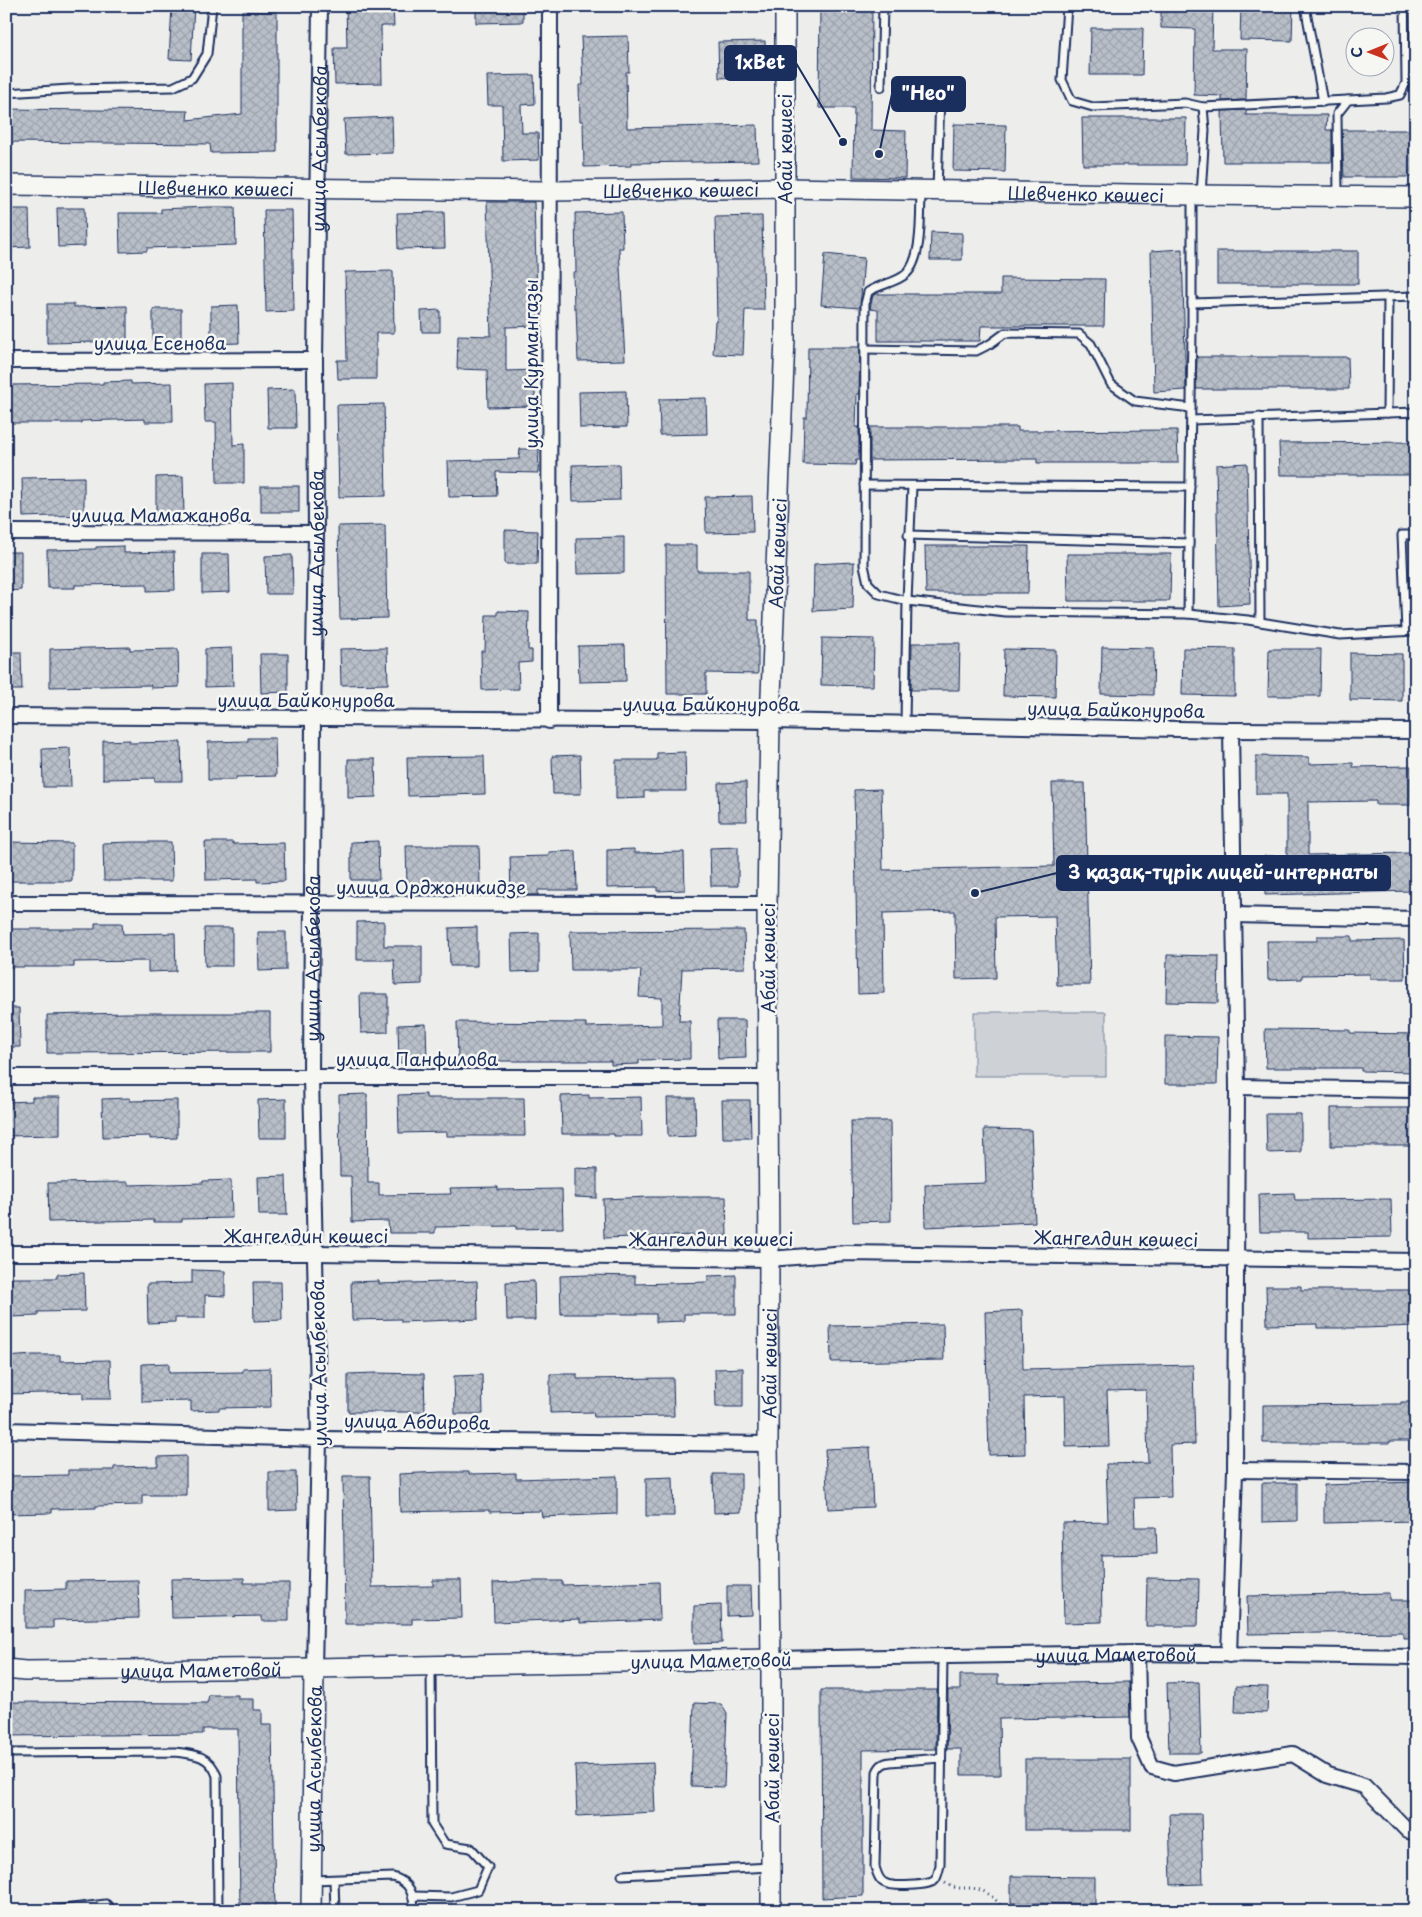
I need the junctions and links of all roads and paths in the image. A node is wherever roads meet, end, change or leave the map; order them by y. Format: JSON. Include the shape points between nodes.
{"nodes":[{"id":1,"x":212,"y":6,"type":"edge"},
{"id":2,"x":320,"y":6,"type":"edge"},
{"id":3,"x":550,"y":6,"type":"edge"},
{"id":4,"x":785,"y":6,"type":"edge"},
{"id":5,"x":883,"y":6,"type":"edge"},
{"id":6,"x":1067,"y":6,"type":"edge"},
{"id":7,"x":1305,"y":6,"type":"edge"},
{"id":8,"x":1405,"y":6,"type":"edge"},
{"id":9,"x":881,"y":87,"type":"dead end"},
{"id":10,"x":6,"y":93,"type":"edge"},
{"id":11,"x":940,"y":94,"type":"dead end"},
{"id":12,"x":1348,"y":100,"type":"junction"},
{"id":13,"x":1323,"y":102,"type":"junction"},
{"id":14,"x":1203,"y":107,"type":"junction"},
{"id":15,"x":6,"y":185,"type":"edge"},
{"id":16,"x":317,"y":188,"type":"junction"},
{"id":17,"x":784,"y":188,"type":"junction"},
{"id":18,"x":549,"y":191,"type":"junction"},
{"id":19,"x":929,"y":191,"type":"junction"},
{"id":20,"x":1196,"y":195,"type":"junction"},
{"id":21,"x":1338,"y":196,"type":"junction"},
{"id":22,"x":1416,"y":197,"type":"edge"},
{"id":23,"x":1416,"y":296,"type":"edge"},
{"id":24,"x":1388,"y":297,"type":"junction"},
{"id":25,"x":1192,"y":303,"type":"junction"},
{"id":26,"x":865,"y":349,"type":"junction"},
{"id":27,"x":315,"y":360,"type":"junction"},
{"id":28,"x":6,"y":362,"type":"edge"},
{"id":29,"x":1191,"y":408,"type":"junction"},
{"id":30,"x":1416,"y":412,"type":"edge"},
{"id":31,"x":1387,"y":413,"type":"junction"},
{"id":32,"x":1259,"y":417,"type":"junction"},
{"id":33,"x":1191,"y":420,"type":"junction"},
{"id":34,"x":864,"y":485,"type":"junction"},
{"id":35,"x":912,"y":486,"type":"junction"},
{"id":36,"x":1190,"y":487,"type":"junction"},
{"id":37,"x":6,"y":532,"type":"edge"},
{"id":38,"x":316,"y":533,"type":"junction"},
{"id":39,"x":908,"y":535,"type":"junction"},
{"id":40,"x":1416,"y":535,"type":"edge"},
{"id":41,"x":1189,"y":543,"type":"junction"},
{"id":42,"x":906,"y":600,"type":"junction"},
{"id":43,"x":1188,"y":614,"type":"junction"},
{"id":44,"x":1260,"y":622,"type":"junction"},
{"id":45,"x":1406,"y":631,"type":"junction"},
{"id":46,"x":1416,"y":631,"type":"edge"},
{"id":47,"x":6,"y":716,"type":"edge"},
{"id":48,"x":313,"y":718,"type":"junction"},
{"id":49,"x":549,"y":721,"type":"junction"},
{"id":50,"x":770,"y":721,"type":"junction"},
{"id":51,"x":905,"y":724,"type":"junction"},
{"id":52,"x":1231,"y":730,"type":"junction"},
{"id":53,"x":1416,"y":730,"type":"edge"},
{"id":54,"x":6,"y":903,"type":"edge"},
{"id":55,"x":312,"y":904,"type":"junction"},
{"id":56,"x":767,"y":904,"type":"junction"},
{"id":57,"x":1234,"y":915,"type":"junction"},
{"id":58,"x":1416,"y":919,"type":"edge"},
{"id":59,"x":768,"y":1076,"type":"junction"},
{"id":60,"x":6,"y":1077,"type":"edge"},
{"id":61,"x":311,"y":1077,"type":"junction"},
{"id":62,"x":1236,"y":1087,"type":"junction"},
{"id":63,"x":1416,"y":1090,"type":"edge"},
{"id":64,"x":6,"y":1253,"type":"edge"},
{"id":65,"x":316,"y":1253,"type":"junction"},
{"id":66,"x":769,"y":1259,"type":"junction"},
{"id":67,"x":1235,"y":1259,"type":"junction"},
{"id":68,"x":1416,"y":1261,"type":"edge"},
{"id":69,"x":6,"y":1430,"type":"edge"},
{"id":70,"x":319,"y":1438,"type":"junction"},
{"id":71,"x":768,"y":1444,"type":"junction"},
{"id":72,"x":1235,"y":1470,"type":"junction"},
{"id":73,"x":1416,"y":1472,"type":"edge"},
{"id":74,"x":1137,"y":1653,"type":"junction"},
{"id":75,"x":1229,"y":1655,"type":"junction"},
{"id":76,"x":943,"y":1656,"type":"junction"},
{"id":77,"x":1416,"y":1657,"type":"edge"},
{"id":78,"x":771,"y":1659,"type":"junction"},
{"id":79,"x":431,"y":1666,"type":"junction"},
{"id":80,"x":314,"y":1668,"type":"junction"},
{"id":81,"x":6,"y":1669,"type":"edge"},
{"id":82,"x":6,"y":1753,"type":"edge"},
{"id":83,"x":942,"y":1758,"type":"junction"},
{"id":84,"x":1416,"y":1832,"type":"edge"},
{"id":85,"x":771,"y":1867,"type":"junction"},
{"id":86,"x":939,"y":1872,"type":"junction"},
{"id":87,"x":622,"y":1875,"type":"dead end"},
{"id":88,"x":312,"y":1880,"type":"junction"},
{"id":89,"x":334,"y":1880,"type":"junction"},
{"id":90,"x":413,"y":1896,"type":"junction"},
{"id":91,"x":47,"y":1911,"type":"edge"},
{"id":92,"x":112,"y":1911,"type":"edge"},
{"id":93,"x":218,"y":1911,"type":"edge"},
{"id":94,"x":312,"y":1911,"type":"edge"},
{"id":95,"x":335,"y":1911,"type":"edge"},
{"id":96,"x":414,"y":1911,"type":"edge"},
{"id":97,"x":771,"y":1911,"type":"edge"},
{"id":98,"x":1005,"y":1911,"type":"edge"}],
"edges":[{"from":1,"to":10,"type":"lane","via":[[207,54],[192,78],[173,87]]},
{"from":2,"to":16,"type":"street","name":"улица Асылбекова"},
{"from":3,"to":18,"type":"street","name":"улица Курмангазы"},
{"from":4,"to":17,"type":"street","name":"Абай көшесі"},
{"from":5,"to":9,"type":"lane"},
{"from":6,"to":14,"type":"lane","via":[[1062,80],[1072,101],[1093,107],[1184,103]]},
{"from":7,"to":13,"type":"lane"},
{"from":8,"to":12,"type":"lane","via":[[1406,83],[1400,95]]},
{"from":11,"to":19,"type":"lane"},
{"from":12,"to":13,"type":"lane"},
{"from":12,"to":21,"type":"lane","via":[[1337,114]]},
{"from":13,"to":14,"type":"lane"},
{"from":14,"to":20,"type":"lane","via":[[1205,130]]},
{"from":15,"to":16,"type":"street","name":"Шевченко көшесі"},
{"from":16,"to":18,"type":"street","name":"Шевченко көшесі"},
{"from":16,"to":27,"type":"street","name":"улица Асылбекова"},
{"from":17,"to":18,"type":"street","name":"Шевченко көшесі"},
{"from":17,"to":19,"type":"street","name":"Шевченко көшесі"},
{"from":17,"to":50,"type":"street","name":"Абай көшесі","via":[[785,338]]},
{"from":18,"to":49,"type":"street","name":"улица Курмангазы"},
{"from":19,"to":20,"type":"street","name":"Шевченко көшесі"},
{"from":19,"to":26,"type":"lane","via":[[917,256],[907,273],[868,292]]},
{"from":20,"to":21,"type":"street","name":"Шевченко көшесі"},
{"from":20,"to":25,"type":"lane"},
{"from":21,"to":22,"type":"street","name":"Шевченко көшесі"},
{"from":23,"to":24,"type":"lane"},
{"from":24,"to":25,"type":"lane"},
{"from":24,"to":31,"type":"lane"},
{"from":25,"to":29,"type":"lane"},
{"from":26,"to":29,"type":"lane","via":[[976,351],[1005,333],[1079,334],[1091,344],[1111,384],[1135,401]]},
{"from":26,"to":34,"type":"lane"},
{"from":27,"to":28,"type":"street","name":"улица Есенова"},
{"from":27,"to":38,"type":"street","name":"улица Асылбекова"},
{"from":29,"to":33,"type":"lane"},
{"from":30,"to":31,"type":"lane"},
{"from":31,"to":32,"type":"lane"},
{"from":32,"to":33,"type":"lane"},
{"from":32,"to":44,"type":"lane"},
{"from":33,"to":36,"type":"lane"},
{"from":34,"to":35,"type":"lane"},
{"from":34,"to":42,"type":"lane","via":[[864,565],[868,583],[879,594]]},
{"from":35,"to":36,"type":"lane"},
{"from":35,"to":39,"type":"lane"},
{"from":36,"to":41,"type":"lane"},
{"from":37,"to":38,"type":"street","name":"улица Мамажанова"},
{"from":38,"to":48,"type":"street","name":"улица Асылбекова"},
{"from":39,"to":41,"type":"lane"},
{"from":39,"to":42,"type":"lane"},
{"from":40,"to":45,"type":"lane","via":[[1402,535]]},
{"from":41,"to":43,"type":"lane"},
{"from":42,"to":43,"type":"lane","via":[[1006,612]]},
{"from":42,"to":51,"type":"lane"},
{"from":43,"to":44,"type":"lane"},
{"from":44,"to":45,"type":"lane","via":[[1340,635]]},
{"from":45,"to":46,"type":"lane"},
{"from":47,"to":48,"type":"street","name":"улица Байконурова"},
{"from":48,"to":49,"type":"street","name":"улица Байконурова"},
{"from":48,"to":55,"type":"street","name":"улица Асылбекова"},
{"from":49,"to":50,"type":"street","name":"улица Байконурова"},
{"from":50,"to":51,"type":"street","name":"улица Байконурова"},
{"from":50,"to":56,"type":"street","name":"Абай көшесі"},
{"from":51,"to":52,"type":"street","name":"улица Байконурова"},
{"from":52,"to":53,"type":"street","name":"улица Байконурова"},
{"from":52,"to":57,"type":"street"},
{"from":54,"to":55,"type":"street","name":"улица Орджоникидзе"},
{"from":55,"to":56,"type":"street","name":"улица Орджоникидзе"},
{"from":55,"to":61,"type":"street","name":"улица Асылбекова"},
{"from":56,"to":59,"type":"street","name":"Абай көшесі"},
{"from":57,"to":58,"type":"street"},
{"from":57,"to":62,"type":"street"},
{"from":59,"to":61,"type":"street","name":"улица Панфилова"},
{"from":59,"to":66,"type":"street","name":"Абай көшесі"},
{"from":60,"to":61,"type":"street","name":"улица Панфилова"},
{"from":61,"to":65,"type":"street","name":"улица Асылбекова"},
{"from":62,"to":63,"type":"street"},
{"from":62,"to":67,"type":"street"},
{"from":64,"to":65,"type":"street","name":"Жангелдин көшесі"},
{"from":65,"to":66,"type":"street","name":"Жангелдин көшесі"},
{"from":65,"to":70,"type":"street","name":"улица Асылбекова"},
{"from":66,"to":67,"type":"street","name":"Жангелдин көшесі","via":[[847,1253]]},
{"from":66,"to":71,"type":"street","name":"Абай көшесі"},
{"from":67,"to":68,"type":"street","name":"Жангелдин көшесі"},
{"from":67,"to":72,"type":"street"},
{"from":69,"to":70,"type":"street","name":"улица Абдирова"},
{"from":70,"to":71,"type":"street","name":"улица Абдирова"},
{"from":70,"to":80,"type":"street","name":"улица Асылбекова"},
{"from":71,"to":78,"type":"street","name":"Абай көшесі"},
{"from":72,"to":73,"type":"street"},
{"from":72,"to":75,"type":"street"},
{"from":74,"to":75,"type":"street","name":"улица Маметовой"},
{"from":74,"to":76,"type":"street","name":"улица Маметовой"},
{"from":74,"to":84,"type":"street","via":[[1139,1738],[1152,1768],[1174,1773],[1294,1754],[1327,1775],[1364,1786],[1408,1831]]},
{"from":75,"to":77,"type":"street","name":"улица Маметовой"},
{"from":76,"to":78,"type":"street","name":"улица Маметовой"},
{"from":76,"to":83,"type":"lane"},
{"from":78,"to":79,"type":"street","name":"улица Маметовой"},
{"from":78,"to":85,"type":"street","name":"Абай көшесі"},
{"from":79,"to":80,"type":"street","name":"улица Маметовой"},
{"from":79,"to":90,"type":"lane","via":[[432,1824],[445,1844],[472,1848],[488,1867],[478,1890],[451,1897]]},
{"from":80,"to":81,"type":"street","name":"улица Маметовой"},
{"from":80,"to":88,"type":"street","name":"улица Асылбекова"},
{"from":82,"to":93,"type":"lane","via":[[175,1752],[208,1761],[214,1766],[217,1776]]},
{"from":83,"to":86,"type":"lane"},
{"from":83,"to":86,"type":"lane","via":[[885,1762],[879,1766],[875,1867],[878,1877],[891,1885],[928,1884]]},
{"from":85,"to":87,"type":"lane"},
{"from":85,"to":97,"type":"street","name":"Абай көшесі"},
{"from":86,"to":98,"type":"path","via":[[944,1882],[954,1889],[982,1890]]},
{"from":88,"to":89,"type":"lane"},
{"from":88,"to":94,"type":"street","name":"улица Асылбекова"},
{"from":89,"to":90,"type":"lane","via":[[393,1877],[409,1885]]},
{"from":89,"to":95,"type":"lane"},
{"from":90,"to":96,"type":"lane"},
{"from":91,"to":92,"type":"lane","via":[[106,1904]]}]}
